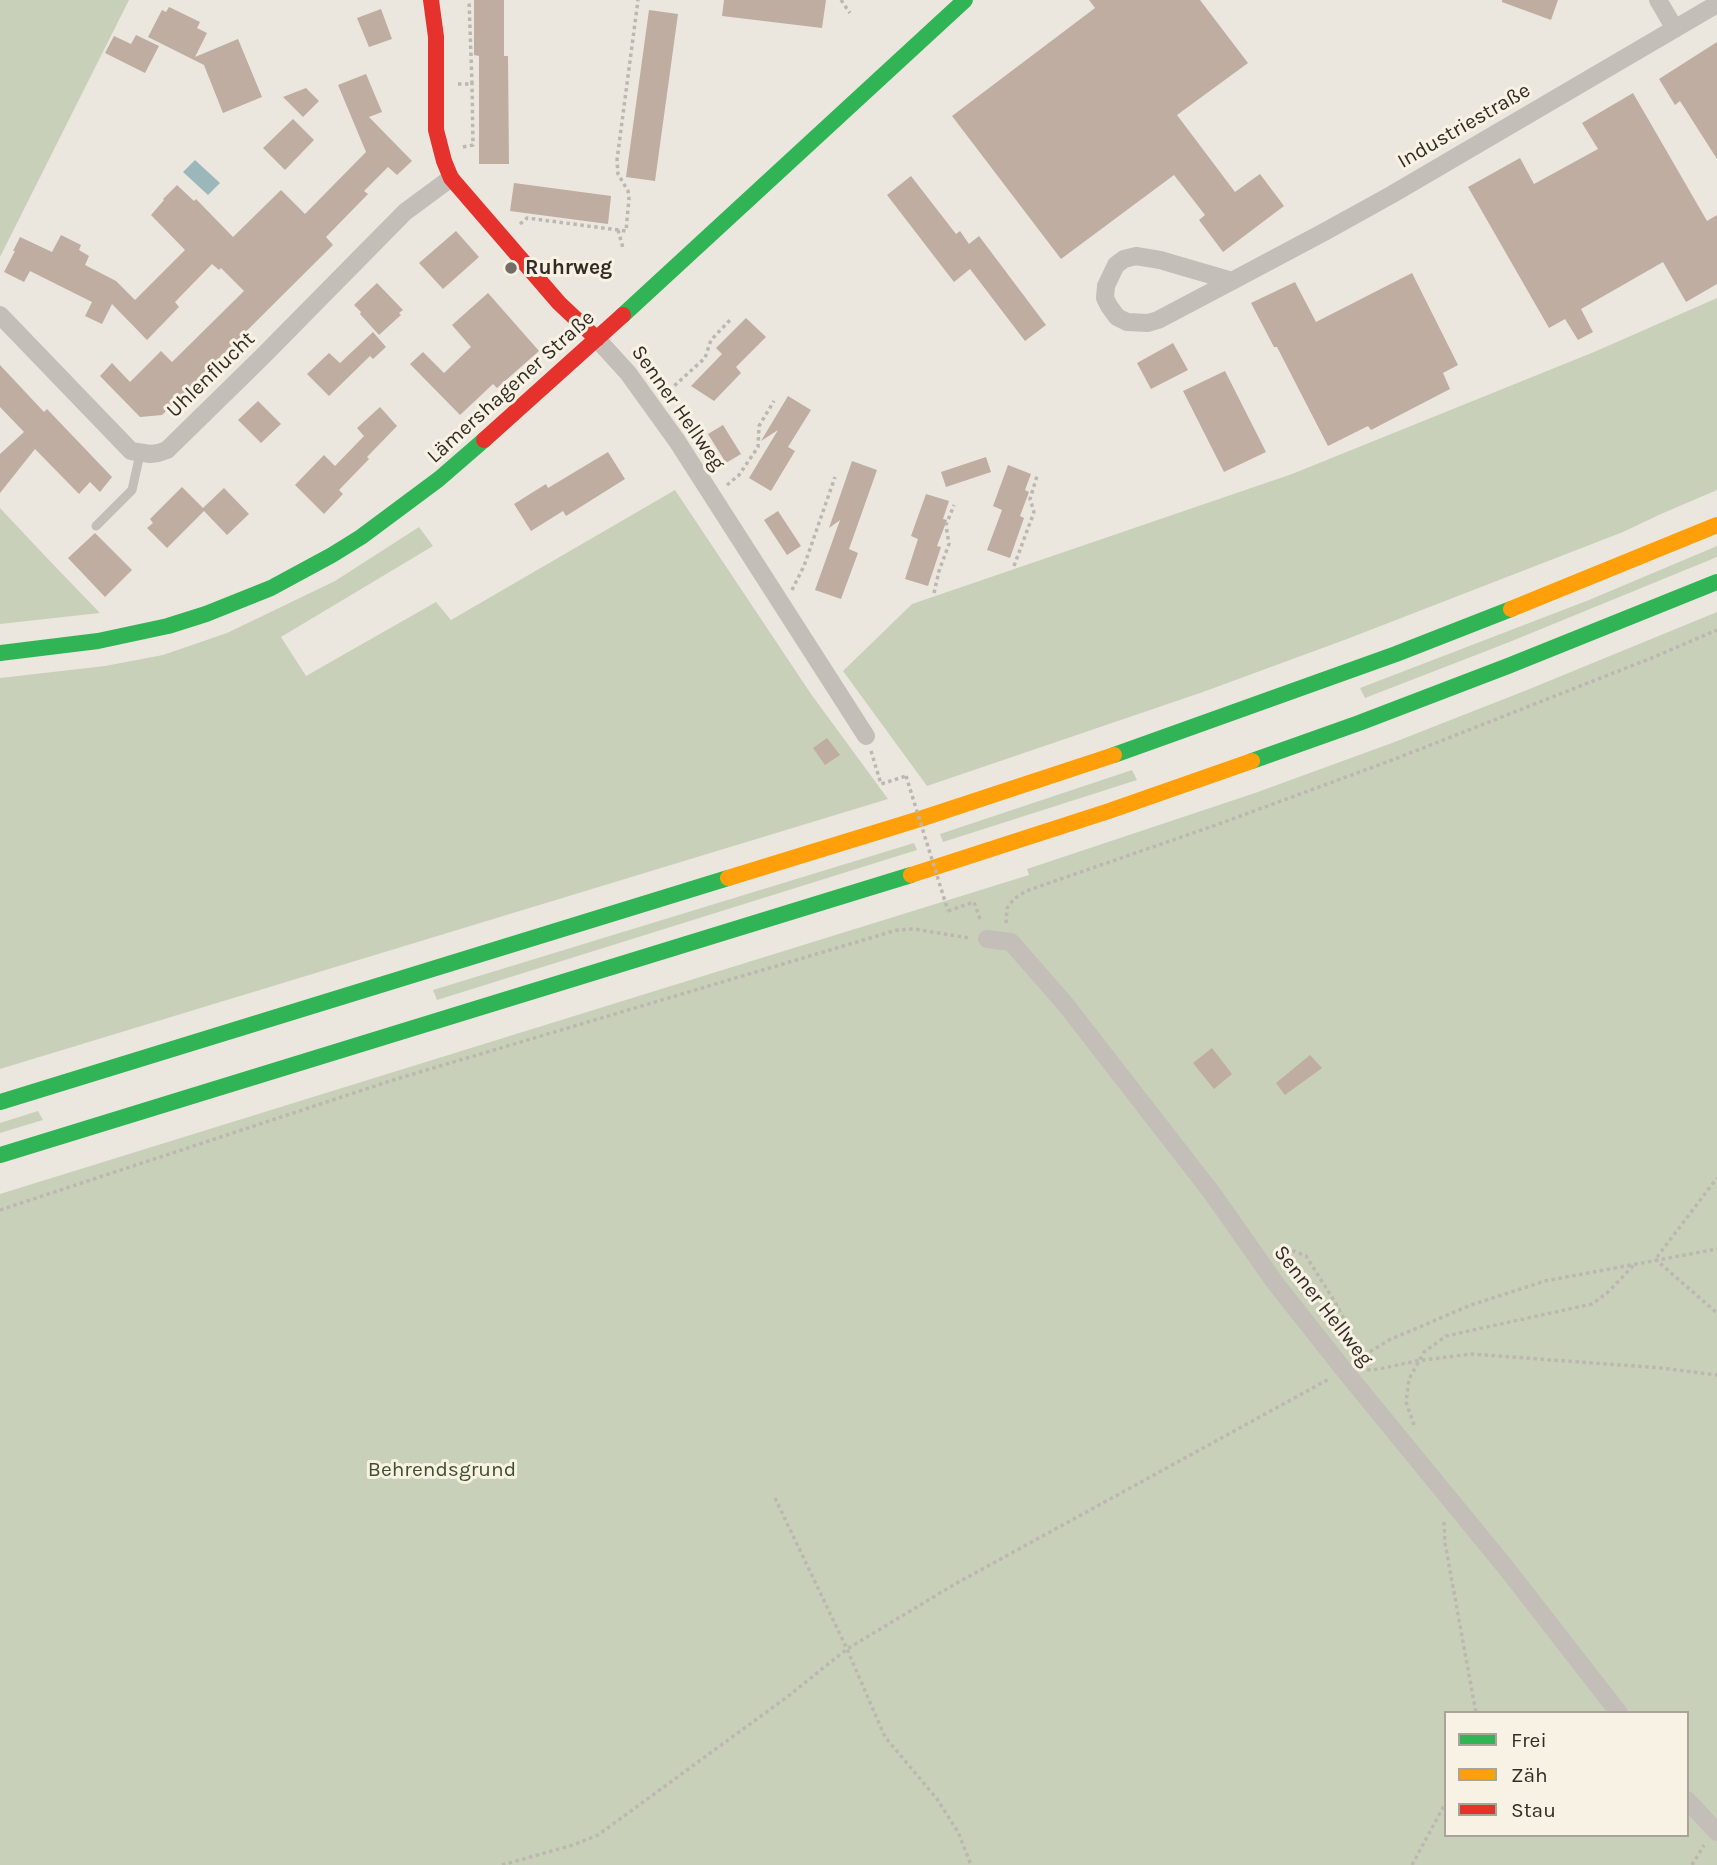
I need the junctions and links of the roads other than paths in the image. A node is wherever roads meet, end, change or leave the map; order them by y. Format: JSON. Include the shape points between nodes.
{"nodes":[{"id":1,"x":431,"y":0,"type":"edge"},
{"id":2,"x":965,"y":0,"type":"edge"},
{"id":3,"x":1658,"y":0,"type":"edge"},
{"id":4,"x":1717,"y":4,"type":"edge"},
{"id":5,"x":1675,"y":29,"type":"junction"},
{"id":6,"x":451,"y":178,"type":"junction"},
{"id":7,"x":1232,"y":281,"type":"junction"},
{"id":8,"x":0,"y":315,"type":"edge"},
{"id":9,"x":597,"y":339,"type":"junction"},
{"id":10,"x":140,"y":454,"type":"junction"},
{"id":11,"x":1717,"y":525,"type":"edge"},
{"id":12,"x":96,"y":526,"type":"dead end"},
{"id":13,"x":1717,"y":582,"type":"edge"},
{"id":14,"x":0,"y":653,"type":"edge"},
{"id":15,"x":866,"y":736,"type":"dead end"},
{"id":16,"x":986,"y":936,"type":"road end"},
{"id":17,"x":0,"y":1102,"type":"edge"},
{"id":18,"x":0,"y":1155,"type":"edge"},
{"id":19,"x":1617,"y":1711,"type":"edge"},
{"id":20,"x":1689,"y":1802,"type":"edge"},
{"id":21,"x":1717,"y":1832,"type":"edge"}],
"edges":[{"from":1,"to":6,"type":"main road","name":"Senner Hellweg","via":[[436,37],[436,130]]},
{"from":2,"to":9,"type":"main road","name":"Lämershagener Straße"},
{"from":3,"to":5,"type":"street"},
{"from":4,"to":5,"type":"street","name":"Industriestraße"},
{"from":5,"to":7,"type":"street","name":"Industriestraße","via":[[1383,200]]},
{"from":6,"to":9,"type":"main road","name":"Senner Hellweg","via":[[559,303]]},
{"from":6,"to":10,"type":"street","name":"Uhlenflucht","via":[[405,212],[167,450]]},
{"from":7,"to":7,"type":"street","name":"Industriestraße","via":[[1136,256],[1116,265],[1105,298],[1117,317],[1148,323]]},
{"from":8,"to":10,"type":"street","via":[[131,451]]},
{"from":9,"to":14,"type":"main road","name":"Lämershagener Straße","via":[[439,479],[361,537],[299,573],[234,604],[168,626],[98,641]]},
{"from":9,"to":15,"type":"street","name":"Senner Hellweg","via":[[652,405]]},
{"from":10,"to":12,"type":"lane","via":[[132,490]]},
{"from":11,"to":17,"type":"main road","via":[[1396,654],[1071,770]]},
{"from":13,"to":18,"type":"main road","via":[[1359,723],[1109,811]]},
{"from":16,"to":19,"type":"street","name":"Senner Hellweg","via":[[1011,942],[1066,1005],[1212,1193],[1263,1267],[1351,1365],[1442,1489]]},
{"from":20,"to":21,"type":"street"}]}
